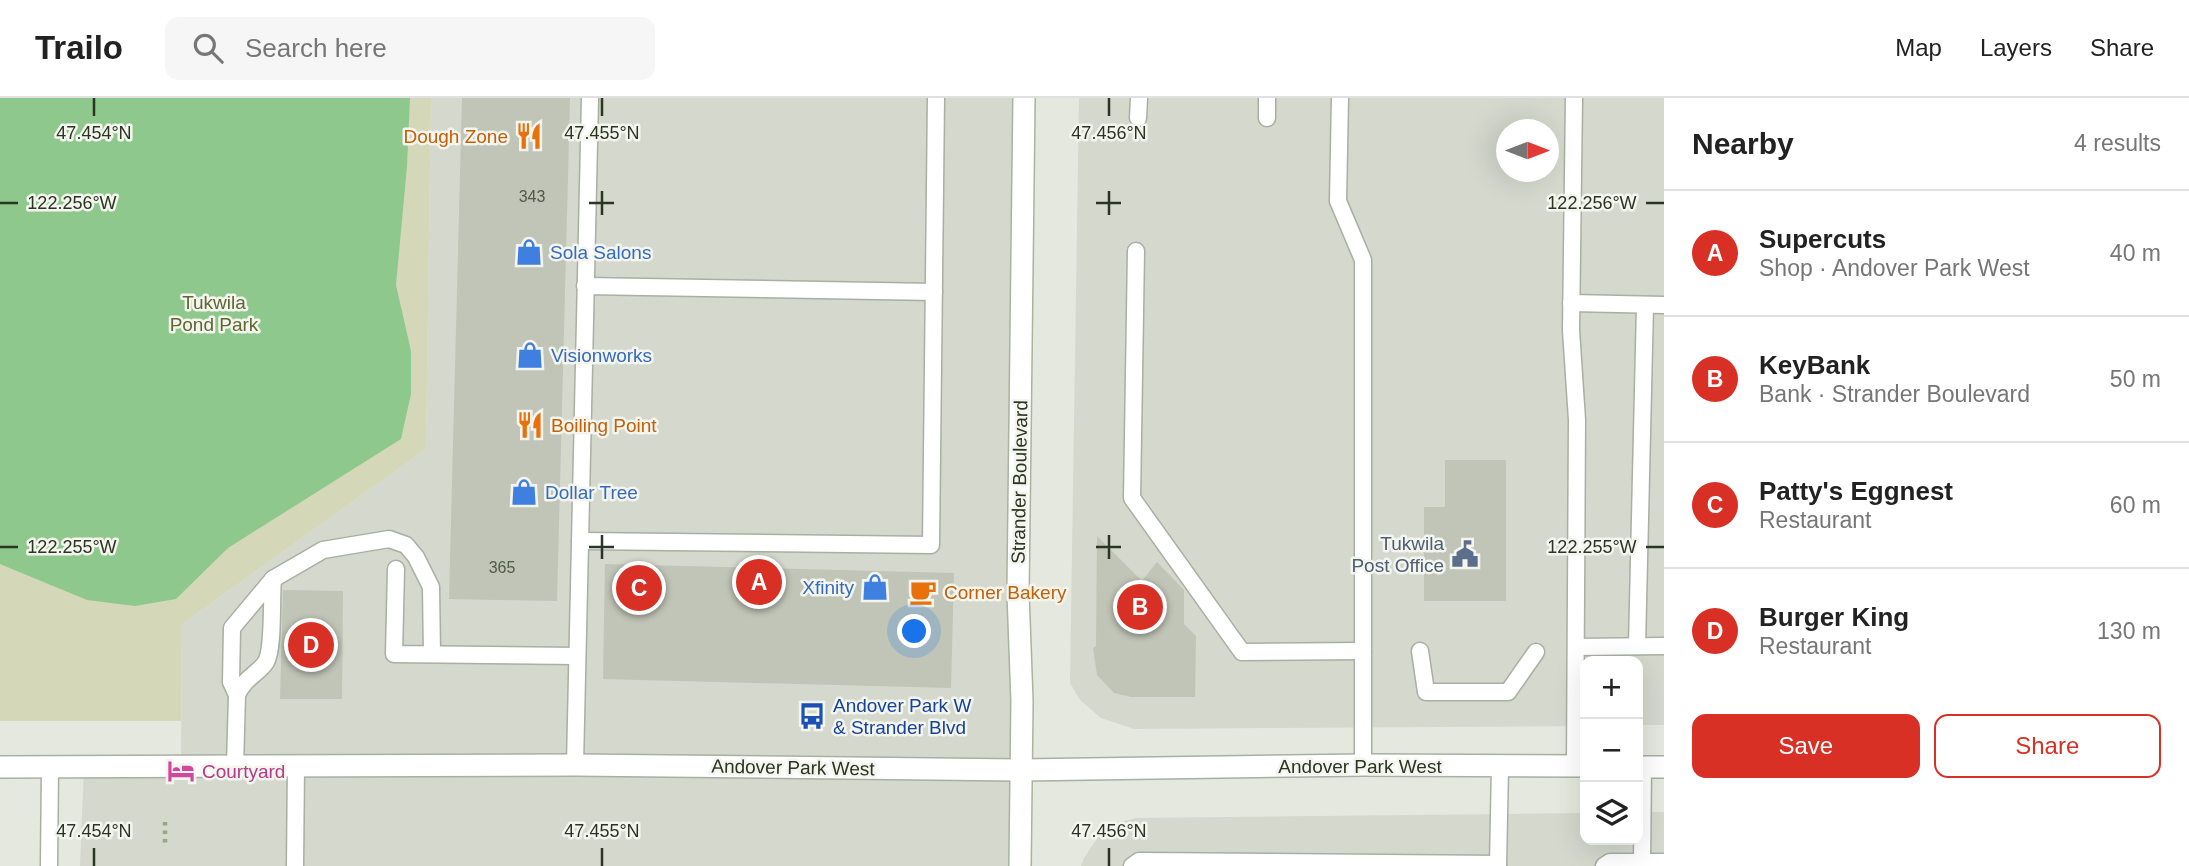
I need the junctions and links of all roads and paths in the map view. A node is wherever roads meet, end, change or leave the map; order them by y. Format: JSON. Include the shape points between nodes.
{"nodes":[{"id":1,"x":590,"y":98,"type":"edge"},
{"id":2,"x":936,"y":98,"type":"edge"},
{"id":3,"x":1024,"y":98,"type":"edge"},
{"id":4,"x":1139,"y":98,"type":"edge"},
{"id":5,"x":1267,"y":98,"type":"edge"},
{"id":6,"x":1340,"y":98,"type":"edge"},
{"id":7,"x":1574,"y":98,"type":"edge"},
{"id":8,"x":1139,"y":118,"type":"dead end"},
{"id":9,"x":1267,"y":118,"type":"dead end"},
{"id":10,"x":1136,"y":251,"type":"dead end"},
{"id":11,"x":585,"y":286,"type":"junction"},
{"id":12,"x":934,"y":292,"type":"junction"},
{"id":13,"x":1571,"y":303,"type":"junction"},
{"id":14,"x":1645,"y":304,"type":"junction"},
{"id":15,"x":1664,"y":304,"type":"edge"},
{"id":16,"x":580,"y":541,"type":"junction"},
{"id":17,"x":396,"y":569,"type":"dead end"},
{"id":18,"x":273,"y":579,"type":"junction"},
{"id":19,"x":1637,"y":646,"type":"junction"},
{"id":20,"x":1664,"y":646,"type":"edge"},
{"id":21,"x":1576,"y":647,"type":"junction"},
{"id":22,"x":1363,"y":651,"type":"junction"},
{"id":23,"x":1420,"y":651,"type":"dead end"},
{"id":24,"x":1535,"y":652,"type":"dead end"},
{"id":25,"x":432,"y":654,"type":"junction"},
{"id":26,"x":577,"y":656,"type":"junction"},
{"id":27,"x":237,"y":695,"type":"junction"},
{"id":28,"x":575,"y":765,"type":"junction"},
{"id":29,"x":1363,"y":765,"type":"junction"},
{"id":30,"x":50,"y":766,"type":"junction"},
{"id":31,"x":235,"y":766,"type":"junction"},
{"id":32,"x":296,"y":766,"type":"junction"},
{"id":33,"x":1500,"y":766,"type":"junction"},
{"id":34,"x":1580,"y":766,"type":"edge"},
{"id":35,"x":0,"y":767,"type":"edge"},
{"id":36,"x":1648,"y":767,"type":"edge"},
{"id":37,"x":1022,"y":770,"type":"junction"},
{"id":38,"x":165,"y":822,"type":"dead end"},
{"id":39,"x":166,"y":847,"type":"dead end"},
{"id":40,"x":1643,"y":862,"type":"junction"},
{"id":41,"x":1664,"y":862,"type":"edge"},
{"id":42,"x":1499,"y":865,"type":"edge"},
{"id":43,"x":48,"y":866,"type":"edge"},
{"id":44,"x":295,"y":866,"type":"edge"},
{"id":45,"x":1020,"y":866,"type":"edge"},
{"id":46,"x":1132,"y":866,"type":"edge"},
{"id":47,"x":1604,"y":866,"type":"edge"}],
"edges":[{"from":1,"to":11,"type":"lane"},
{"from":2,"to":12,"type":"lane"},
{"from":3,"to":37,"type":"street","name":"Strander Boulevard","via":[[1018,593]]},
{"from":4,"to":8,"type":"lane"},
{"from":5,"to":9,"type":"lane"},
{"from":6,"to":22,"type":"lane","via":[[1338,201],[1363,260]]},
{"from":7,"to":13,"type":"lane"},
{"from":10,"to":22,"type":"lane","via":[[1132,498],[1242,652]]},
{"from":11,"to":12,"type":"lane"},
{"from":11,"to":16,"type":"lane"},
{"from":12,"to":16,"type":"lane","via":[[931,545]]},
{"from":13,"to":14,"type":"lane"},
{"from":13,"to":21,"type":"lane","via":[[1577,420]]},
{"from":14,"to":15,"type":"lane"},
{"from":14,"to":19,"type":"lane"},
{"from":16,"to":26,"type":"lane"},
{"from":17,"to":25,"type":"lane","via":[[394,654]]},
{"from":18,"to":25,"type":"lane","via":[[323,550],[388,539],[406,545],[431,587]]},
{"from":18,"to":27,"type":"lane","via":[[270,652]]},
{"from":18,"to":27,"type":"lane","via":[[232,628],[231,682]]},
{"from":19,"to":20,"type":"lane"},
{"from":19,"to":21,"type":"lane"},
{"from":21,"to":34,"type":"lane"},
{"from":22,"to":29,"type":"lane"},
{"from":23,"to":24,"type":"lane","via":[[1426,692],[1508,692]]},
{"from":25,"to":26,"type":"lane"},
{"from":26,"to":28,"type":"lane"},
{"from":27,"to":31,"type":"lane"},
{"from":28,"to":32,"type":"street","name":"Andover Park West"},
{"from":28,"to":37,"type":"street","name":"Andover Park West"},
{"from":29,"to":33,"type":"street","name":"Andover Park West"},
{"from":29,"to":37,"type":"street","name":"Andover Park West"},
{"from":30,"to":31,"type":"street","name":"Andover Park West"},
{"from":30,"to":35,"type":"street","name":"Andover Park West"},
{"from":30,"to":43,"type":"lane"},
{"from":31,"to":32,"type":"street","name":"Andover Park West"},
{"from":32,"to":44,"type":"lane"},
{"from":33,"to":34,"type":"street","name":"Andover Park West"},
{"from":33,"to":42,"type":"lane"},
{"from":36,"to":40,"type":"lane"},
{"from":37,"to":45,"type":"street","name":"Strander Boulevard"},
{"from":38,"to":39,"type":"path"},
{"from":40,"to":41,"type":"lane"},
{"from":40,"to":47,"type":"lane"},
{"from":42,"to":46,"type":"lane","via":[[1139,861]]}]}
